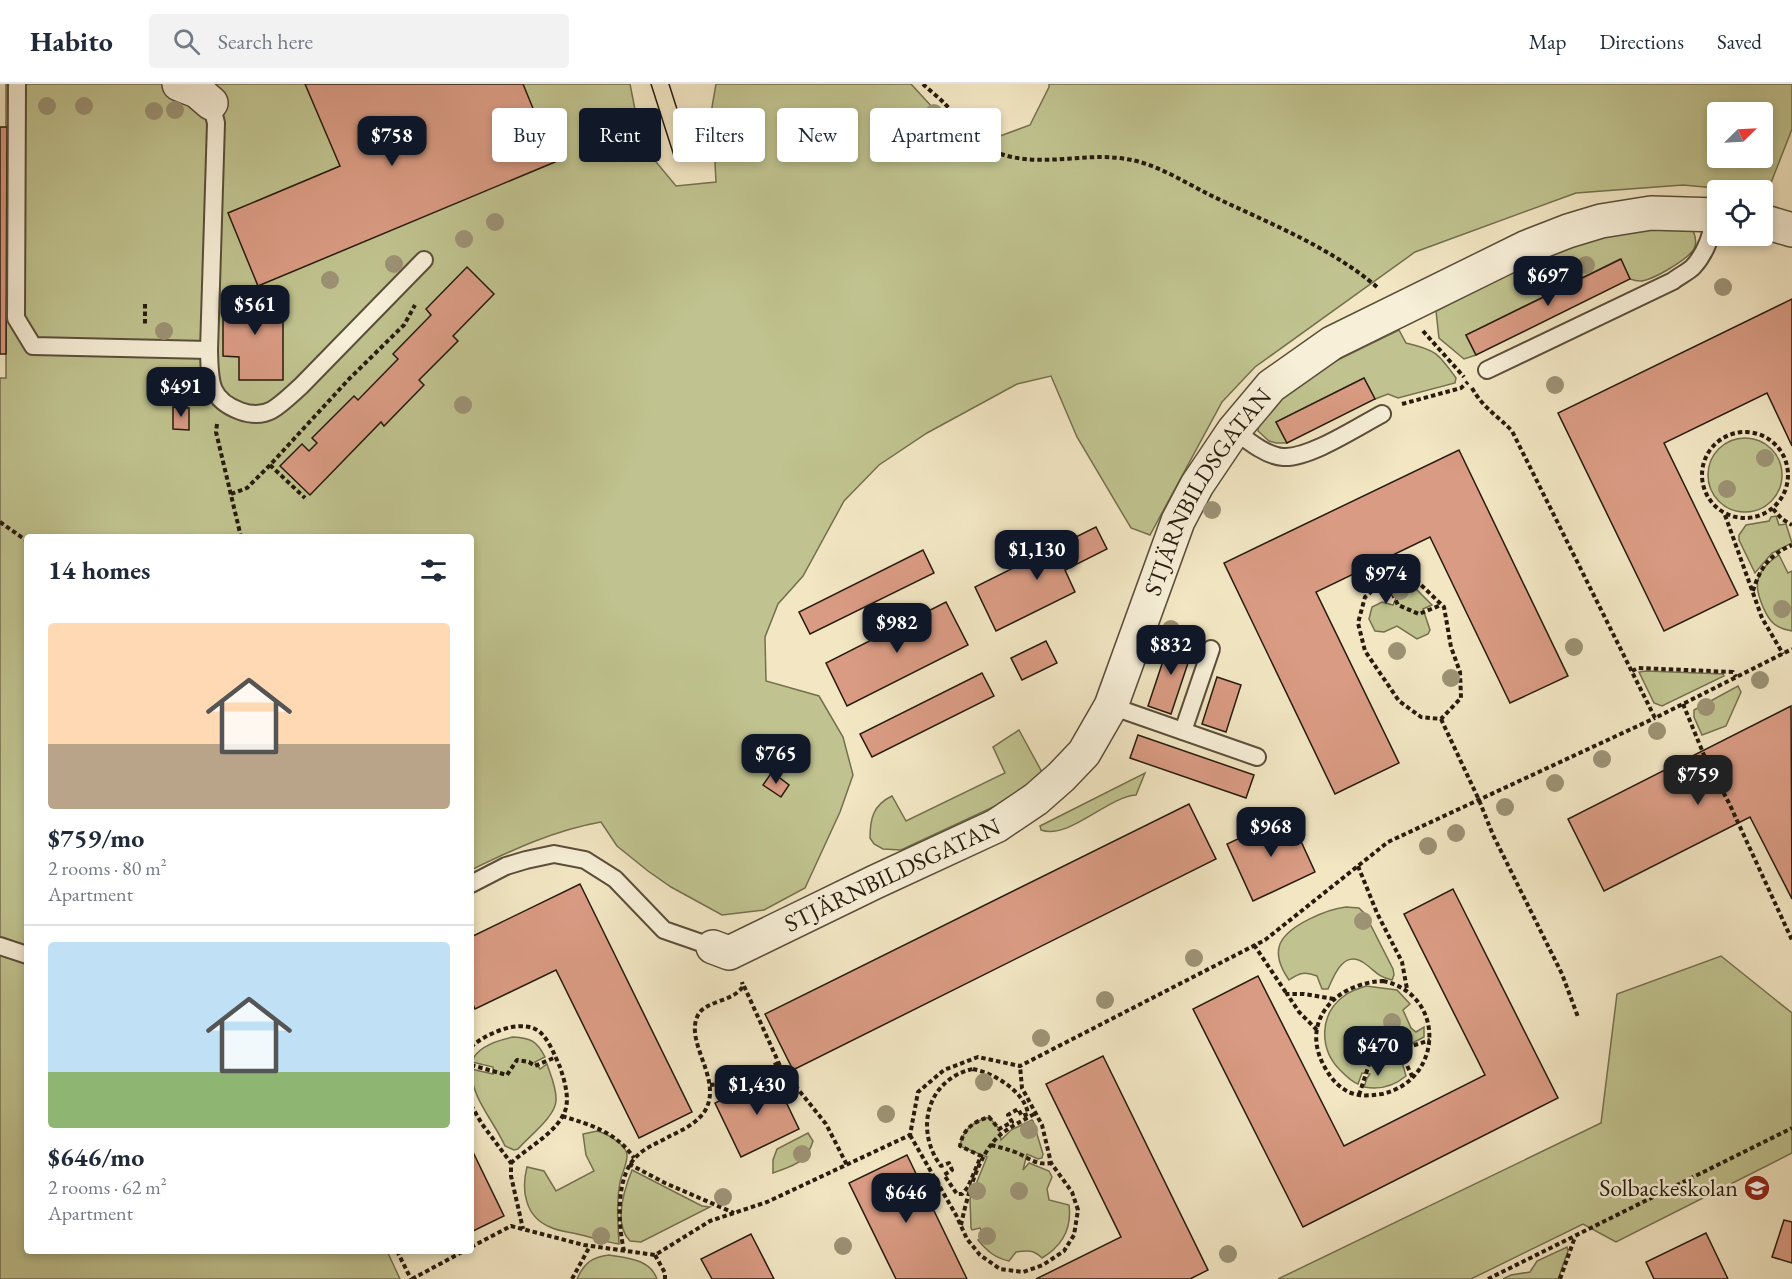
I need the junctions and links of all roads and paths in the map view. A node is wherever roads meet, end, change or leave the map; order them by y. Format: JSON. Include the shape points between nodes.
{"nodes":[{"id":1,"x":17,"y":84,"type":"edge"},
{"id":2,"x":179,"y":84,"type":"edge"},
{"id":3,"x":922,"y":84,"type":"edge"},
{"id":4,"x":211,"y":103,"type":"joint"},
{"id":5,"x":1707,"y":215,"type":"edge"},
{"id":6,"x":1773,"y":224,"type":"edge"},
{"id":7,"x":1792,"y":230,"type":"edge"},
{"id":8,"x":1707,"y":244,"type":"edge"},
{"id":9,"x":424,"y":261,"type":"joint"},
{"id":10,"x":1383,"y":292,"type":"dead end"},
{"id":11,"x":1421,"y":328,"type":"dead end"},
{"id":12,"x":209,"y":350,"type":"junction"},
{"id":13,"x":1480,"y":374,"type":"joint"},
{"id":14,"x":1468,"y":382,"type":"junction"},
{"id":15,"x":220,"y":401,"type":"junction"},
{"id":16,"x":1412,"y":401,"type":"dead end"},
{"id":17,"x":1382,"y":414,"type":"dead end"},
{"id":18,"x":1234,"y":430,"type":"junction"},
{"id":19,"x":270,"y":465,"type":"junction"},
{"id":20,"x":1791,"y":482,"type":"edge"},
{"id":21,"x":231,"y":494,"type":"junction"},
{"id":22,"x":305,"y":498,"type":"dead end"},
{"id":23,"x":1773,"y":509,"type":"junction"},
{"id":24,"x":1725,"y":514,"type":"junction"},
{"id":25,"x":0,"y":522,"type":"edge"},
{"id":26,"x":1792,"y":525,"type":"edge"},
{"id":27,"x":240,"y":534,"type":"edge"},
{"id":28,"x":24,"y":539,"type":"edge"},
{"id":29,"x":1792,"y":545,"type":"edge"},
{"id":30,"x":1386,"y":579,"type":"junction"},
{"id":31,"x":1753,"y":591,"type":"junction"},
{"id":32,"x":1441,"y":605,"type":"junction"},
{"id":33,"x":1211,"y":649,"type":"dead end"},
{"id":34,"x":1792,"y":649,"type":"edge"},
{"id":35,"x":1783,"y":654,"type":"junction"},
{"id":36,"x":1632,"y":671,"type":"junction"},
{"id":37,"x":1736,"y":677,"type":"junction"},
{"id":38,"x":1683,"y":704,"type":"junction"},
{"id":39,"x":1111,"y":706,"type":"junction"},
{"id":40,"x":1655,"y":718,"type":"junction"},
{"id":41,"x":1441,"y":719,"type":"junction"},
{"id":42,"x":1183,"y":731,"type":"junction"},
{"id":43,"x":1257,"y":757,"type":"dead end"},
{"id":44,"x":1479,"y":800,"type":"junction"},
{"id":45,"x":1358,"y":866,"type":"junction"},
{"id":46,"x":474,"y":882,"type":"edge"},
{"id":47,"x":1792,"y":940,"type":"edge"},
{"id":48,"x":1254,"y":945,"type":"junction"},
{"id":49,"x":0,"y":946,"type":"edge"},
{"id":50,"x":721,"y":950,"type":"junction"},
{"id":51,"x":24,"y":954,"type":"edge"},
{"id":52,"x":743,"y":986,"type":"junction"},
{"id":53,"x":1407,"y":989,"type":"junction"},
{"id":54,"x":1287,"y":994,"type":"junction"},
{"id":55,"x":1334,"y":999,"type":"junction"},
{"id":56,"x":1578,"y":1017,"type":"dead end"},
{"id":57,"x":1317,"y":1030,"type":"junction"},
{"id":58,"x":1430,"y":1039,"type":"junction"},
{"id":59,"x":474,"y":1045,"type":"edge"},
{"id":60,"x":1401,"y":1053,"type":"junction"},
{"id":61,"x":556,"y":1057,"type":"junction"},
{"id":62,"x":778,"y":1062,"type":"junction"},
{"id":63,"x":474,"y":1066,"type":"edge"},
{"id":64,"x":1020,"y":1066,"type":"junction"},
{"id":65,"x":1413,"y":1078,"type":"junction"},
{"id":66,"x":710,"y":1085,"type":"junction"},
{"id":67,"x":1359,"y":1095,"type":"junction"},
{"id":68,"x":474,"y":1110,"type":"edge"},
{"id":69,"x":1036,"y":1113,"type":"junction"},
{"id":70,"x":562,"y":1116,"type":"junction"},
{"id":71,"x":1792,"y":1128,"type":"edge"},
{"id":72,"x":999,"y":1129,"type":"joint"},
{"id":73,"x":910,"y":1135,"type":"junction"},
{"id":74,"x":991,"y":1144,"type":"junction"},
{"id":75,"x":634,"y":1158,"type":"junction"},
{"id":76,"x":511,"y":1163,"type":"junction"},
{"id":77,"x":1051,"y":1163,"type":"junction"},
{"id":78,"x":629,"y":1164,"type":"junction"},
{"id":79,"x":847,"y":1165,"type":"junction"},
{"id":80,"x":734,"y":1213,"type":"junction"},
{"id":81,"x":961,"y":1225,"type":"junction"},
{"id":82,"x":523,"y":1229,"type":"junction"},
{"id":83,"x":1575,"y":1236,"type":"junction"},
{"id":84,"x":474,"y":1245,"type":"edge"},
{"id":85,"x":590,"y":1246,"type":"junction"},
{"id":86,"x":624,"y":1251,"type":"junction"},
{"id":87,"x":399,"y":1254,"type":"edge"},
{"id":88,"x":458,"y":1254,"type":"edge"},
{"id":89,"x":655,"y":1255,"type":"junction"},
{"id":90,"x":412,"y":1279,"type":"edge"},
{"id":91,"x":572,"y":1279,"type":"edge"},
{"id":92,"x":665,"y":1279,"type":"edge"},
{"id":93,"x":1488,"y":1279,"type":"edge"},
{"id":94,"x":1560,"y":1279,"type":"edge"}],
"edges":[{"from":1,"to":12,"type":"lane","via":[[16,318],[33,346]]},
{"from":2,"to":4,"type":"street","via":[[197,91]]},
{"from":3,"to":10,"type":"path","via":[[975,138],[1003,155],[1036,161],[1096,156],[1129,159],[1160,170],[1357,270]]},
{"from":4,"to":12,"type":"lane","via":[[216,123]]},
{"from":5,"to":18,"type":"street","name":"STJÄRNBILDSGATAN","via":[[1651,213],[1601,221],[1527,247],[1332,343],[1271,386]]},
{"from":6,"to":7,"type":"street"},
{"from":8,"to":13,"type":"lane","via":[[1693,267],[1673,281]]},
{"from":9,"to":15,"type":"lane","via":[[301,386],[270,411],[250,414]]},
{"from":9,"to":19,"type":"path","via":[[419,298],[404,325]]},
{"from":11,"to":14,"type":"path"},
{"from":12,"to":15,"type":"lane","via":[[210,381]]},
{"from":13,"to":14,"type":"path"},
{"from":14,"to":16,"type":"path","via":[[1461,388]]},
{"from":14,"to":36,"type":"path","via":[[1481,404],[1512,431]]},
{"from":15,"to":21,"type":"path","via":[[216,432]]},
{"from":17,"to":18,"type":"lane","via":[[1317,449],[1282,458]]},
{"from":18,"to":39,"type":"street","name":"STJÄRNBILDSGATAN","via":[[1178,520]]},
{"from":19,"to":21,"type":"path","via":[[247,488]]},
{"from":19,"to":22,"type":"path"},
{"from":20,"to":23,"type":"path"},
{"from":20,"to":24,"type":"path","via":[[1786,460],[1773,441],[1759,433],[1729,436],[1712,446],[1703,460],[1701,475],[1711,502]]},
{"from":21,"to":27,"type":"path"},
{"from":23,"to":24,"type":"path","via":[[1748,517]]},
{"from":23,"to":26,"type":"path"},
{"from":24,"to":31,"type":"path"},
{"from":25,"to":28,"type":"path"},
{"from":29,"to":31,"type":"path","via":[[1762,567]]},
{"from":30,"to":32,"type":"path","via":[[1401,576],[1418,582]]},
{"from":30,"to":32,"type":"path","via":[[1398,605],[1419,614]]},
{"from":30,"to":41,"type":"path","via":[[1365,597],[1358,623],[1365,651],[1399,701],[1420,717]]},
{"from":31,"to":35,"type":"path","via":[[1762,618]]},
{"from":32,"to":41,"type":"path","via":[[1460,672],[1461,698]]},
{"from":33,"to":42,"type":"lane"},
{"from":34,"to":35,"type":"path"},
{"from":35,"to":37,"type":"path"},
{"from":36,"to":37,"type":"path","via":[[1638,668],[1733,672]]},
{"from":36,"to":40,"type":"path"},
{"from":37,"to":38,"type":"path"},
{"from":38,"to":40,"type":"path"},
{"from":38,"to":47,"type":"path"},
{"from":39,"to":42,"type":"lane"},
{"from":39,"to":50,"type":"street","name":"STJÄRNBILDSGATAN","via":[[1084,753],[1036,799],[996,826]]},
{"from":40,"to":44,"type":"path"},
{"from":41,"to":44,"type":"path"},
{"from":42,"to":43,"type":"lane"},
{"from":44,"to":45,"type":"path","via":[[1388,842]]},
{"from":44,"to":56,"type":"path","via":[[1562,974]]},
{"from":45,"to":48,"type":"path"},
{"from":45,"to":53,"type":"path","via":[[1402,962]]},
{"from":46,"to":50,"type":"lane","via":[[506,866],[554,854],[585,860],[615,879],[664,930]]},
{"from":48,"to":54,"type":"path"},
{"from":48,"to":64,"type":"path"},
{"from":49,"to":51,"type":"lane"},
{"from":50,"to":52,"type":"path"},
{"from":52,"to":62,"type":"path"},
{"from":52,"to":66,"type":"path","via":[[739,993],[698,1015],[699,1052]]},
{"from":53,"to":55,"type":"path","via":[[1383,981],[1367,982]]},
{"from":53,"to":58,"type":"path","via":[[1422,1008]]},
{"from":54,"to":55,"type":"path"},
{"from":54,"to":57,"type":"path"},
{"from":55,"to":57,"type":"path"},
{"from":57,"to":67,"type":"path","via":[[1315,1040],[1321,1063],[1332,1080]]},
{"from":58,"to":60,"type":"path"},
{"from":58,"to":65,"type":"path","via":[[1421,1068]]},
{"from":59,"to":61,"type":"path","via":[[497,1032],[522,1026],[537,1029]]},
{"from":60,"to":65,"type":"path"},
{"from":60,"to":67,"type":"path","via":[[1392,1041],[1374,1049]]},
{"from":61,"to":63,"type":"path","via":[[535,1066],[517,1060],[507,1075]]},
{"from":61,"to":70,"type":"path","via":[[565,1082],[567,1106]]},
{"from":62,"to":66,"type":"path","via":[[747,1078]]},
{"from":62,"to":79,"type":"path","via":[[826,1124]]},
{"from":64,"to":69,"type":"path","via":[[1022,1088]]},
{"from":64,"to":73,"type":"path","via":[[978,1057],[944,1070],[918,1092]]},
{"from":65,"to":67,"type":"path","via":[[1391,1092]]},
{"from":66,"to":75,"type":"path","via":[[709,1102],[696,1121]]},
{"from":68,"to":76,"type":"path"},
{"from":69,"to":74,"type":"path"},
{"from":69,"to":77,"type":"path"},
{"from":70,"to":75,"type":"path","via":[[597,1126],[621,1142]]},
{"from":70,"to":76,"type":"path","via":[[557,1126]]},
{"from":71,"to":83,"type":"path"},
{"from":72,"to":72,"type":"path","via":[[1012,1122],[1008,1115],[1017,1109],[1022,1116],[1028,1111],[1021,1098],[986,1071],[963,1071],[951,1077],[935,1096],[927,1134],[941,1166],[949,1163],[952,1170],[944,1175],[957,1194],[968,1187],[981,1156],[960,1146],[966,1130],[989,1117]]},
{"from":73,"to":79,"type":"path"},
{"from":73,"to":81,"type":"path"},
{"from":74,"to":77,"type":"path","via":[[1031,1161]]},
{"from":74,"to":81,"type":"path","via":[[968,1195]]},
{"from":75,"to":78,"type":"path"},
{"from":76,"to":82,"type":"path"},
{"from":77,"to":81,"type":"path","via":[[1072,1192],[1078,1210],[1074,1235],[1064,1251],[1023,1272],[1000,1269],[980,1255]]},
{"from":78,"to":80,"type":"path"},
{"from":78,"to":86,"type":"path","via":[[619,1208]]},
{"from":79,"to":80,"type":"path"},
{"from":80,"to":89,"type":"path","via":[[710,1221]]},
{"from":82,"to":84,"type":"path","via":[[511,1226]]},
{"from":82,"to":85,"type":"path"},
{"from":83,"to":93,"type":"path"},
{"from":83,"to":94,"type":"path"},
{"from":85,"to":86,"type":"path"},
{"from":85,"to":91,"type":"path"},
{"from":86,"to":89,"type":"path"},
{"from":87,"to":90,"type":"path"},
{"from":88,"to":90,"type":"path"},
{"from":89,"to":92,"type":"path"}]}
